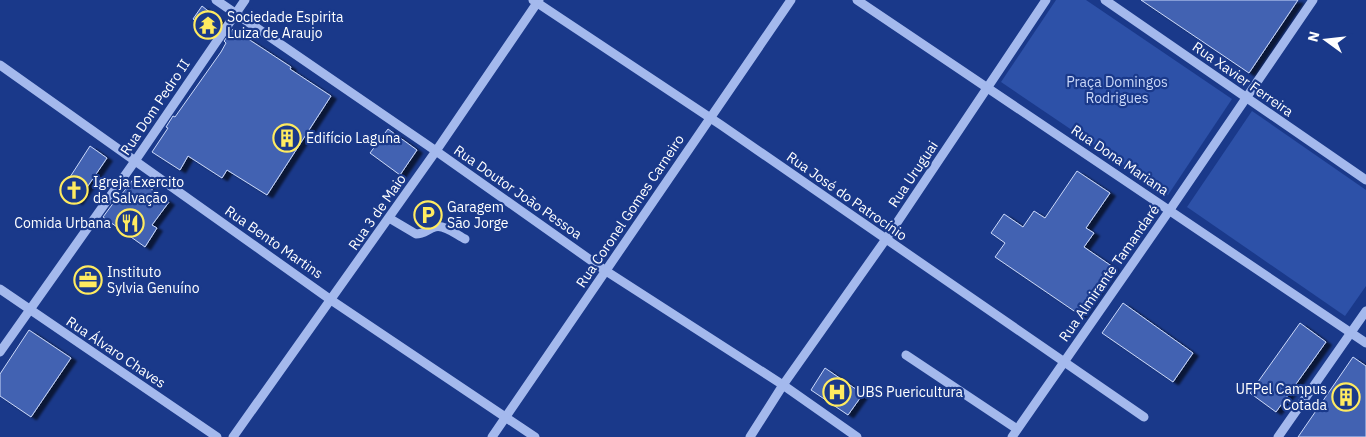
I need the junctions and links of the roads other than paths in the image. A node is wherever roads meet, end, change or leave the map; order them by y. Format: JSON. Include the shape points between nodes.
{"nodes":[{"id":1,"x":216,"y":0,"type":"edge"},
{"id":2,"x":245,"y":0,"type":"edge"},
{"id":3,"x":790,"y":0,"type":"edge"},
{"id":4,"x":858,"y":0,"type":"edge"},
{"id":5,"x":1046,"y":0,"type":"edge"},
{"id":6,"x":1105,"y":0,"type":"edge"},
{"id":7,"x":1313,"y":0,"type":"edge"},
{"id":8,"x":536,"y":1,"type":"edge"},
{"id":9,"x":235,"y":14,"type":"junction"},
{"id":10,"x":0,"y":65,"type":"edge"},
{"id":11,"x":987,"y":87,"type":"junction"},
{"id":12,"x":1246,"y":98,"type":"junction"},
{"id":13,"x":710,"y":118,"type":"junction"},
{"id":14,"x":436,"y":151,"type":"junction"},
{"id":15,"x":135,"y":161,"type":"junction"},
{"id":16,"x":1366,"y":180,"type":"edge"},
{"id":17,"x":1169,"y":210,"type":"junction"},
{"id":18,"x":389,"y":218,"type":"junction"},
{"id":19,"x":464,"y":239,"type":"dead end"},
{"id":20,"x":886,"y":239,"type":"junction"},
{"id":21,"x":606,"y":271,"type":"junction"},
{"id":22,"x":0,"y":289,"type":"edge"},
{"id":23,"x":331,"y":300,"type":"junction"},
{"id":24,"x":30,"y":310,"type":"junction"},
{"id":25,"x":1366,"y":311,"type":"edge"},
{"id":26,"x":1351,"y":334,"type":"junction"},
{"id":27,"x":1366,"y":343,"type":"edge"},
{"id":28,"x":0,"y":352,"type":"edge"},
{"id":29,"x":906,"y":355,"type":"dead end"},
{"id":30,"x":1064,"y":362,"type":"junction"},
{"id":31,"x":783,"y":385,"type":"junction"},
{"id":32,"x":504,"y":417,"type":"junction"},
{"id":33,"x":1144,"y":417,"type":"dead end"},
{"id":34,"x":1015,"y":433,"type":"edge"},
{"id":35,"x":217,"y":437,"type":"edge"},
{"id":36,"x":233,"y":437,"type":"edge"},
{"id":37,"x":492,"y":437,"type":"edge"},
{"id":38,"x":535,"y":437,"type":"edge"},
{"id":39,"x":750,"y":437,"type":"edge"},
{"id":40,"x":858,"y":437,"type":"edge"},
{"id":41,"x":1278,"y":437,"type":"edge"}],
"edges":[{"from":1,"to":9,"type":"street","name":"Rua Doutor João Pessoa"},
{"from":2,"to":9,"type":"street","name":"Rua Dom Pedro II"},
{"from":3,"to":13,"type":"street","name":"Rua Coronel Gomes Carneiro"},
{"from":4,"to":11,"type":"street","name":"Rua Dona Mariana"},
{"from":5,"to":11,"type":"street","name":"Rua Uruguai"},
{"from":6,"to":12,"type":"street","name":"Rua Xavier Ferreira"},
{"from":7,"to":12,"type":"street","name":"Rua Almirante Tamandaré"},
{"from":8,"to":13,"type":"street","name":"Rua José do Patrocínio"},
{"from":8,"to":14,"type":"street","name":"Rua 3 de Maio"},
{"from":9,"to":14,"type":"street","name":"Rua Doutor João Pessoa"},
{"from":9,"to":15,"type":"street","name":"Rua Dom Pedro II"},
{"from":10,"to":15,"type":"street","name":"Rua Bento Martins"},
{"from":11,"to":17,"type":"street","name":"Rua Dona Mariana"},
{"from":11,"to":20,"type":"street","name":"Rua Uruguai"},
{"from":12,"to":16,"type":"street","name":"Rua Xavier Ferreira"},
{"from":12,"to":17,"type":"street","name":"Rua Almirante Tamandaré"},
{"from":13,"to":20,"type":"street","name":"Rua José do Patrocínio"},
{"from":13,"to":21,"type":"street","name":"Rua Coronel Gomes Carneiro"},
{"from":14,"to":18,"type":"street","name":"Rua 3 de Maio"},
{"from":14,"to":21,"type":"street","name":"Rua Doutor João Pessoa"},
{"from":15,"to":23,"type":"street","name":"Rua Bento Martins"},
{"from":15,"to":24,"type":"street","name":"Rua Dom Pedro II"},
{"from":17,"to":26,"type":"street","name":"Rua Dona Mariana"},
{"from":17,"to":30,"type":"street","name":"Rua Almirante Tamandaré"},
{"from":18,"to":19,"type":"street","via":[[416,234],[440,226]]},
{"from":18,"to":23,"type":"street","name":"Rua 3 de Maio"},
{"from":20,"to":30,"type":"street","name":"Rua José do Patrocínio"},
{"from":20,"to":31,"type":"street","name":"Rua Uruguai"},
{"from":21,"to":31,"type":"street","name":"Rua Doutor João Pessoa"},
{"from":21,"to":32,"type":"street","name":"Rua Coronel Gomes Carneiro"},
{"from":22,"to":24,"type":"street","name":"Rua Álvaro Chaves"},
{"from":23,"to":32,"type":"street","name":"Rua Bento Martins"},
{"from":23,"to":36,"type":"street","name":"Rua 3 de Maio"},
{"from":24,"to":28,"type":"street","name":"Rua Dom Pedro II"},
{"from":24,"to":35,"type":"street","name":"Rua Álvaro Chaves"},
{"from":25,"to":26,"type":"street"},
{"from":26,"to":27,"type":"street","name":"Rua Dona Mariana"},
{"from":26,"to":41,"type":"street"},
{"from":29,"to":34,"type":"street"},
{"from":30,"to":33,"type":"street","name":"Rua José do Patrocínio"},
{"from":30,"to":34,"type":"street","name":"Rua Almirante Tamandaré"},
{"from":31,"to":39,"type":"street","name":"Rua Uruguai"},
{"from":31,"to":40,"type":"street","name":"Rua Doutor João Pessoa"},
{"from":32,"to":37,"type":"street","name":"Rua Coronel Gomes Carneiro"},
{"from":32,"to":38,"type":"street","name":"Rua Bento Martins"}]}
